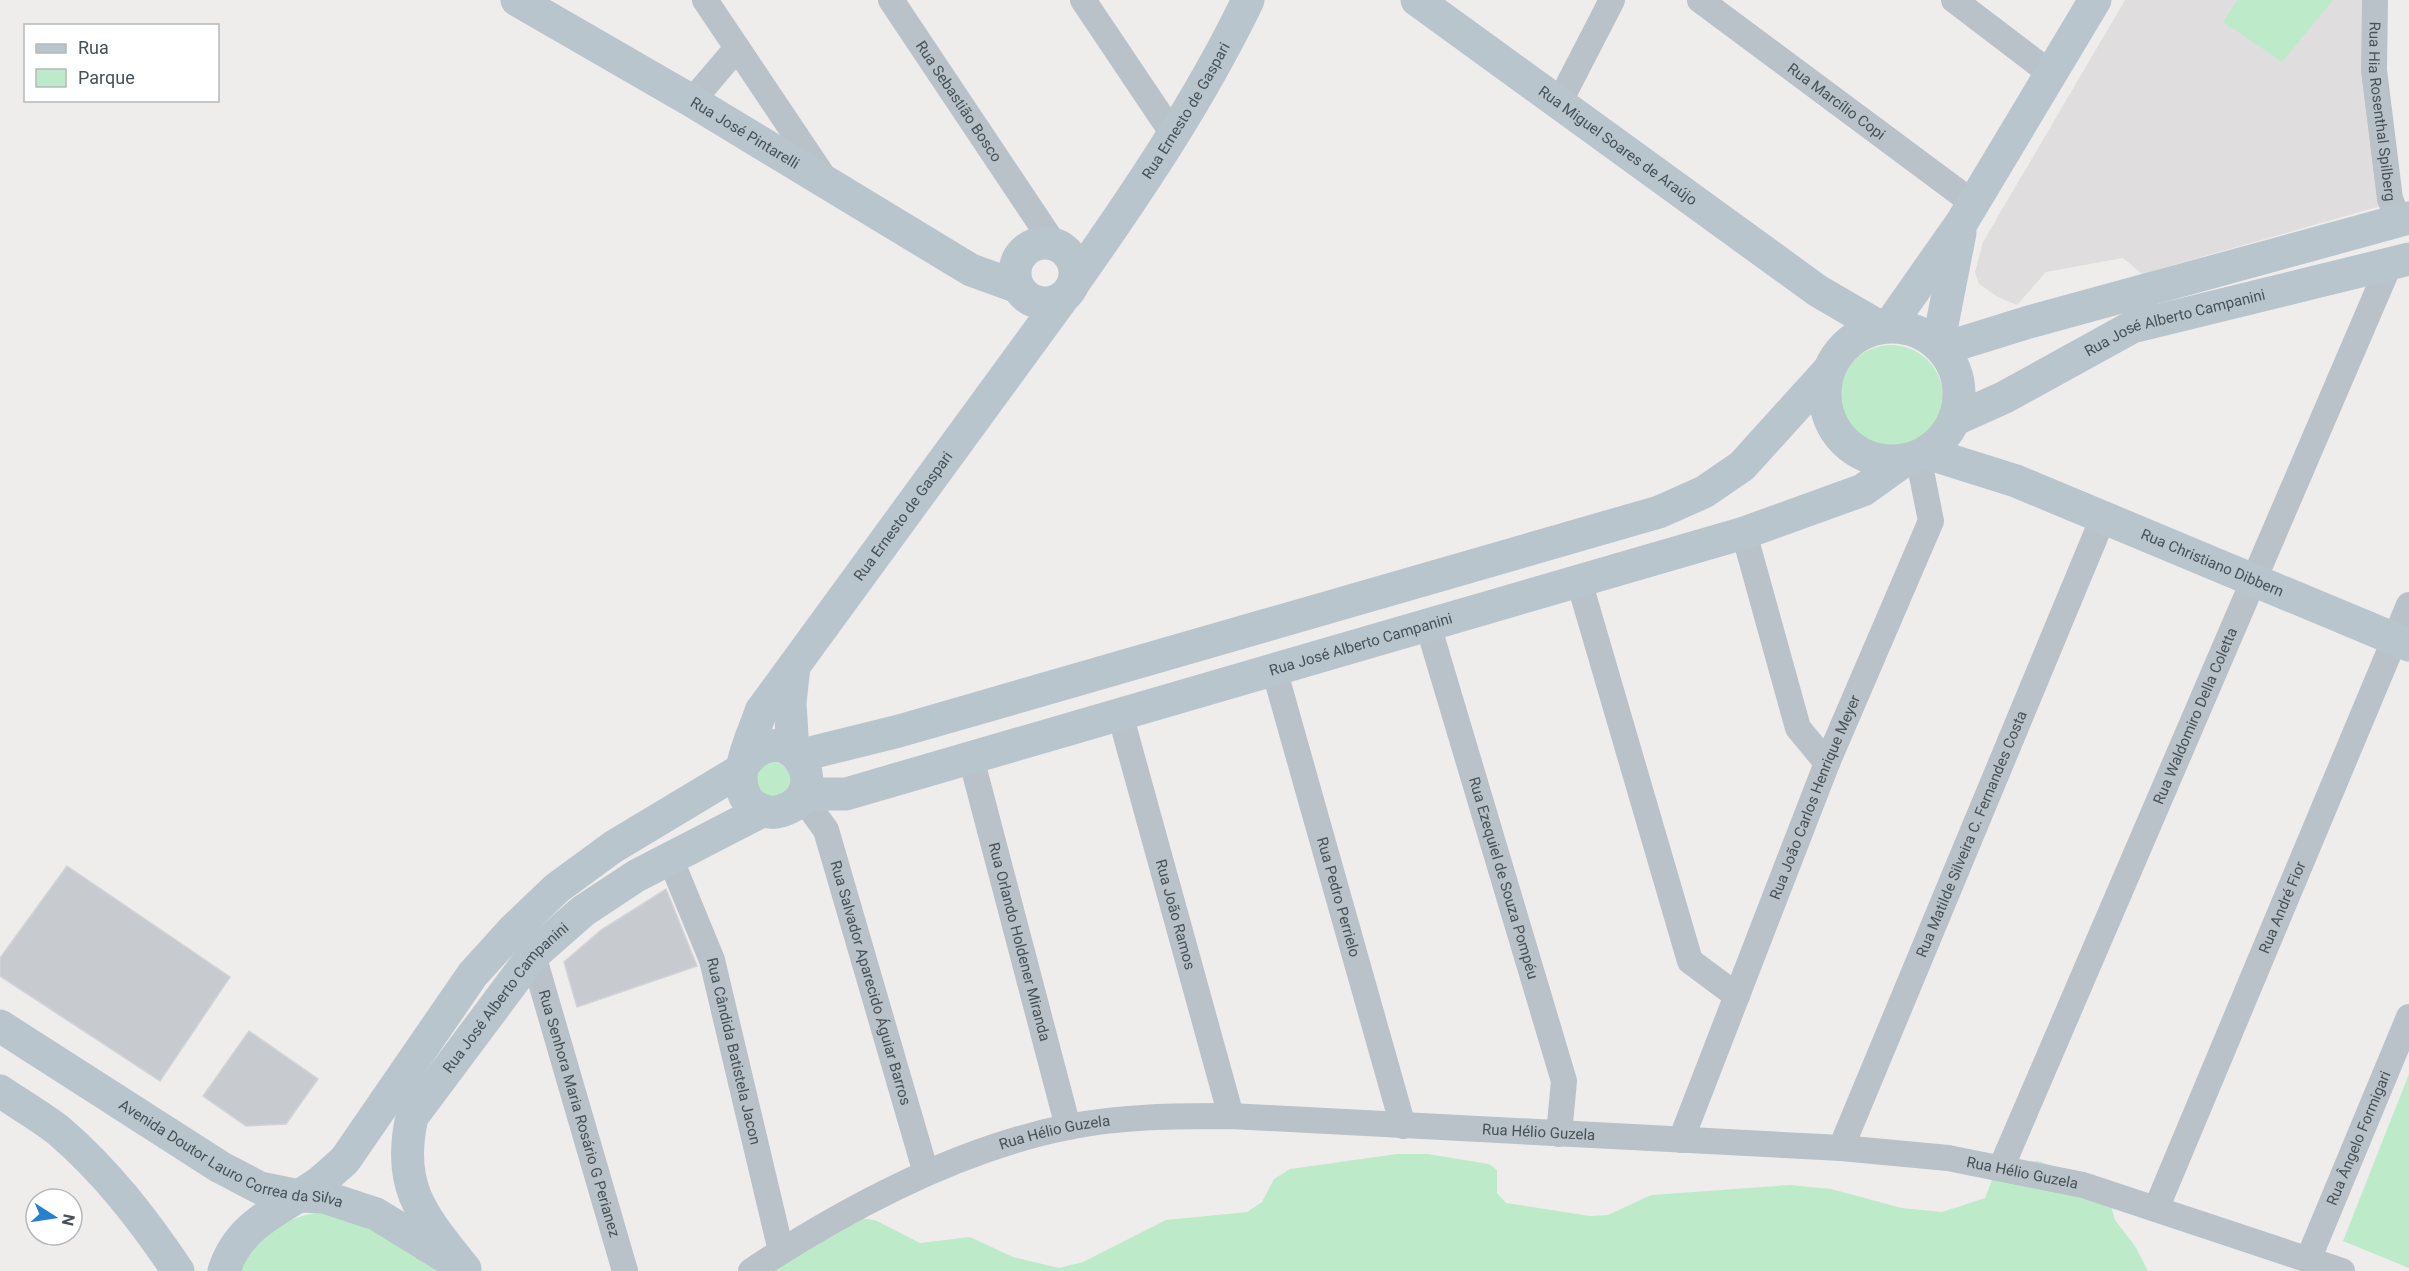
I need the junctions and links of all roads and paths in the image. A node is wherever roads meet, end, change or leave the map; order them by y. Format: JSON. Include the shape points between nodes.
{"nodes":[{"id":1,"x":705,"y":0,"type":"edge"},
{"id":2,"x":891,"y":0,"type":"edge"},
{"id":3,"x":1083,"y":0,"type":"edge"},
{"id":4,"x":1248,"y":0,"type":"edge"},
{"id":5,"x":1417,"y":0,"type":"edge"},
{"id":6,"x":1612,"y":0,"type":"edge"},
{"id":7,"x":1700,"y":0,"type":"edge"},
{"id":8,"x":1954,"y":0,"type":"edge"},
{"id":9,"x":2095,"y":0,"type":"edge"},
{"id":10,"x":2375,"y":0,"type":"edge"},
{"id":11,"x":523,"y":2,"type":"edge"},
{"id":12,"x":737,"y":48,"type":"junction"},
{"id":13,"x":2050,"y":73,"type":"junction"},
{"id":14,"x":692,"y":101,"type":"junction"},
{"id":15,"x":1559,"y":103,"type":"junction"},
{"id":16,"x":1173,"y":134,"type":"junction"},
{"id":17,"x":829,"y":185,"type":"junction"},
{"id":18,"x":1968,"y":213,"type":"junction"},
{"id":19,"x":1118,"y":220,"type":"junction"},
{"id":20,"x":2404,"y":220,"type":"edge"},
{"id":21,"x":2400,"y":261,"type":"edge"},
{"id":22,"x":1036,"y":265,"type":"junction"},
{"id":23,"x":1818,"y":291,"type":"junction"},
{"id":24,"x":1068,"y":292,"type":"junction"},
{"id":25,"x":1884,"y":327,"type":"junction"},
{"id":26,"x":1940,"y":347,"type":"junction"},
{"id":27,"x":1831,"y":365,"type":"junction"},
{"id":28,"x":1013,"y":366,"type":"junction"},
{"id":29,"x":1952,"y":425,"type":"junction"},
{"id":30,"x":1917,"y":457,"type":"junction"},
{"id":31,"x":2016,"y":481,"type":"junction"},
{"id":32,"x":2103,"y":518,"type":"junction"},
{"id":33,"x":1744,"y":533,"type":"junction"},
{"id":34,"x":2254,"y":580,"type":"junction"},
{"id":35,"x":1579,"y":581,"type":"junction"},
{"id":36,"x":2409,"y":605,"type":"edge"},
{"id":37,"x":1428,"y":625,"type":"junction"},
{"id":38,"x":2401,"y":642,"type":"edge"},
{"id":39,"x":794,"y":666,"type":"junction"},
{"id":40,"x":1274,"y":669,"type":"junction"},
{"id":41,"x":1120,"y":714,"type":"junction"},
{"id":42,"x":796,"y":754,"type":"junction"},
{"id":43,"x":971,"y":758,"type":"junction"},
{"id":44,"x":1827,"y":764,"type":"junction"},
{"id":45,"x":742,"y":767,"type":"junction"},
{"id":46,"x":803,"y":795,"type":"junction"},
{"id":47,"x":762,"y":811,"type":"junction"},
{"id":48,"x":670,"y":858,"type":"junction"},
{"id":49,"x":533,"y":955,"type":"junction"},
{"id":50,"x":1737,"y":996,"type":"junction"},
{"id":51,"x":2409,"y":1017,"type":"edge"},
{"id":52,"x":0,"y":1026,"type":"edge"},
{"id":53,"x":0,"y":1091,"type":"edge"},
{"id":54,"x":1232,"y":1116,"type":"junction"},
{"id":55,"x":1403,"y":1126,"type":"junction"},
{"id":56,"x":1068,"y":1127,"type":"junction"},
{"id":57,"x":1559,"y":1134,"type":"junction"},
{"id":58,"x":1681,"y":1140,"type":"junction"},
{"id":59,"x":1841,"y":1148,"type":"junction"},
{"id":60,"x":2001,"y":1168,"type":"junction"},
{"id":61,"x":926,"y":1173,"type":"junction"},
{"id":62,"x":299,"y":1196,"type":"junction"},
{"id":63,"x":2156,"y":1209,"type":"junction"},
{"id":64,"x":781,"y":1251,"type":"junction"},
{"id":65,"x":2308,"y":1260,"type":"junction"},
{"id":66,"x":466,"y":1270,"type":"edge"},
{"id":67,"x":178,"y":1271,"type":"edge"},
{"id":68,"x":224,"y":1271,"type":"edge"},
{"id":69,"x":625,"y":1271,"type":"edge"},
{"id":70,"x":751,"y":1271,"type":"edge"},
{"id":71,"x":2342,"y":1271,"type":"edge"}],
"edges":[{"from":1,"to":12,"type":"street"},
{"from":2,"to":22,"type":"street","name":"Rua Sebastião Bosco","via":[[1025,203]]},
{"from":3,"to":16,"type":"street"},
{"from":4,"to":16,"type":"street","name":"Rua Ernesto de Gaspari"},
{"from":5,"to":15,"type":"street","name":"Rua Miguel Soares de Araújo"},
{"from":6,"to":15,"type":"street"},
{"from":7,"to":18,"type":"street","name":"Rua Marcílio Copi"},
{"from":8,"to":13,"type":"street"},
{"from":9,"to":13,"type":"street"},
{"from":10,"to":20,"type":"street","name":"Rua Hia Rosenthal Spilberg","via":[[2374,70],[2390,199]]},
{"from":11,"to":14,"type":"street","name":"Rua José Pintarelli"},
{"from":12,"to":14,"type":"street"},
{"from":12,"to":17,"type":"street"},
{"from":13,"to":18,"type":"street"},
{"from":14,"to":17,"type":"street","name":"Rua José Pintarelli"},
{"from":15,"to":23,"type":"street","name":"Rua Miguel Soares de Araújo"},
{"from":16,"to":19,"type":"street","name":"Rua Ernesto de Gaspari"},
{"from":17,"to":22,"type":"street","name":"Rua José Pintarelli","via":[[971,270]]},
{"from":18,"to":25,"type":"street"},
{"from":18,"to":26,"type":"street"},
{"from":19,"to":22,"type":"street","name":"Rua Ernesto de Gaspari"},
{"from":19,"to":24,"type":"street","name":"Rua Ernesto de Gaspari"},
{"from":20,"to":26,"type":"street"},
{"from":21,"to":29,"type":"street","name":"Rua José Alberto Campanini","via":[[2132,327]]},
{"from":21,"to":34,"type":"street","name":"Rua Waldomiro Della Coletta"},
{"from":22,"to":24,"type":"street","via":[[1074,266]]},
{"from":22,"to":24,"type":"street","name":"Rua José Pintarelli","via":[[1044,304]]},
{"from":22,"to":28,"type":"street","name":"Rua Ernesto de Gaspari"},
{"from":23,"to":25,"type":"street","name":"Rua Miguel Soares de Araújo"},
{"from":23,"to":27,"type":"street","name":"Rua Miguel Soares de Araújo","via":[[1831,311],[1835,328]]},
{"from":24,"to":28,"type":"street","name":"Rua Ernesto de Gaspari"},
{"from":25,"to":26,"type":"street","via":[[1923,334]]},
{"from":25,"to":27,"type":"street","via":[[1862,334],[1846,345]]},
{"from":26,"to":29,"type":"street","via":[[1954,370],[1959,395]]},
{"from":27,"to":30,"type":"street","via":[[1824,395],[1828,418],[1840,439],[1859,454],[1881,461]]},
{"from":27,"to":42,"type":"street","via":[[1742,466],[1704,492],[1659,512],[899,731]]},
{"from":28,"to":39,"type":"street","name":"Rua Ernesto de Gaspari"},
{"from":29,"to":30,"type":"street"},
{"from":29,"to":31,"type":"street","name":"Rua Christiano Dibbern"},
{"from":30,"to":31,"type":"street","name":"Rua Christiano Dibbern"},
{"from":30,"to":33,"type":"street","name":"Rua José Alberto Campanini","via":[[1863,490]]},
{"from":30,"to":44,"type":"street","name":"Rua João Carlos Henrique Meyer","via":[[1931,521]]},
{"from":31,"to":32,"type":"street","name":"Rua Christiano Dibbern"},
{"from":32,"to":34,"type":"street","name":"Rua Christiano Dibbern"},
{"from":32,"to":59,"type":"street","name":"Rua Matilde Silveira C. Fernandes Costa"},
{"from":33,"to":35,"type":"street","name":"Rua José Alberto Campanini"},
{"from":33,"to":44,"type":"street","via":[[1798,728]]},
{"from":34,"to":38,"type":"street","name":"Rua Christiano Dibbern"},
{"from":34,"to":60,"type":"street","name":"Rua Waldomiro Della Coletta"},
{"from":35,"to":37,"type":"street","name":"Rua José Alberto Campanini"},
{"from":35,"to":50,"type":"street","via":[[1690,961]]},
{"from":36,"to":38,"type":"street","name":"Rua André Fior"},
{"from":37,"to":40,"type":"street","name":"Rua José Alberto Campanini"},
{"from":37,"to":57,"type":"street","name":"Rua Ezequiel de Souza Pompéu","via":[[1564,1081]]},
{"from":38,"to":63,"type":"street","name":"Rua André Fior"},
{"from":39,"to":42,"type":"street","name":"Rua Ernesto de Gaspari","via":[[790,703]]},
{"from":39,"to":45,"type":"street","name":"Rua Ernesto de Gaspari","via":[[761,711]]},
{"from":40,"to":41,"type":"street","name":"Rua José Alberto Campanini"},
{"from":40,"to":55,"type":"street","name":"Rua Pedro Perrielo"},
{"from":41,"to":43,"type":"street","name":"Rua José Alberto Campanini"},
{"from":41,"to":54,"type":"street","name":"Rua João Ramos"},
{"from":42,"to":45,"type":"street","via":[[780,746],[765,746]]},
{"from":42,"to":46,"type":"street","via":[[805,767]]},
{"from":43,"to":46,"type":"street","name":"Rua José Alberto Campanini","via":[[846,794]]},
{"from":43,"to":56,"type":"street","name":"Rua Orlando Holdener Miranda"},
{"from":44,"to":50,"type":"street","name":"Rua João Carlos Henrique Meyer"},
{"from":45,"to":47,"type":"street","via":[[740,783],[744,795]]},
{"from":45,"to":62,"type":"street","via":[[613,847],[557,888],[512,931],[473,974],[345,1160]]},
{"from":46,"to":47,"type":"street","via":[[791,807],[777,812]]},
{"from":46,"to":61,"type":"street","name":"Rua Salvador Aparecido Águiar Barros","via":[[826,830]]},
{"from":47,"to":48,"type":"street","name":"Rua José Alberto Campanini"},
{"from":48,"to":49,"type":"street","name":"Rua José Alberto Campanini","via":[[583,911]]},
{"from":48,"to":64,"type":"street","name":"Rua Cândida Batistela Jacon","via":[[712,960]]},
{"from":49,"to":66,"type":"street","name":"Rua José Alberto Campanini","via":[[424,1098],[412,1117],[405,1145],[410,1184],[424,1218]]},
{"from":49,"to":69,"type":"street","name":"Rua Senhora Maria Rosário G Perianez"},
{"from":50,"to":58,"type":"street","name":"Rua João Carlos Henrique Meyer"},
{"from":51,"to":65,"type":"street","name":"Rua Ângelo Formigari"},
{"from":52,"to":62,"type":"street","name":"Avenida Doutor Lauro Correa da Silva","via":[[220,1167],[260,1188]]},
{"from":53,"to":67,"type":"street","via":[[56,1129],[108,1177],[149,1227]]},
{"from":54,"to":55,"type":"street","name":"Rua Hélio Guzela"},
{"from":54,"to":56,"type":"street","name":"Rua Hélio Guzela","via":[[1147,1116]]},
{"from":55,"to":57,"type":"street","name":"Rua Hélio Guzela"},
{"from":56,"to":61,"type":"street","name":"Rua Hélio Guzela","via":[[1004,1144]]},
{"from":57,"to":58,"type":"street","name":"Rua Hélio Guzela"},
{"from":58,"to":59,"type":"street","name":"Rua Hélio Guzela"},
{"from":59,"to":60,"type":"street","name":"Rua Hélio Guzela","via":[[1948,1158]]},
{"from":60,"to":63,"type":"street","name":"Rua Hélio Guzela","via":[[2083,1185]]},
{"from":61,"to":64,"type":"street","name":"Rua Hélio Guzela"},
{"from":62,"to":66,"type":"street","name":"Avenida Doutor Lauro Correa da Silva","via":[[324,1197],[376,1214]]},
{"from":62,"to":68,"type":"street","via":[[271,1211],[245,1234]]},
{"from":63,"to":65,"type":"street","name":"Rua Hélio Guzela"},
{"from":64,"to":70,"type":"street","name":"Rua Hélio Guzela"},
{"from":65,"to":71,"type":"street","name":"Rua Hélio Guzela"}]}
